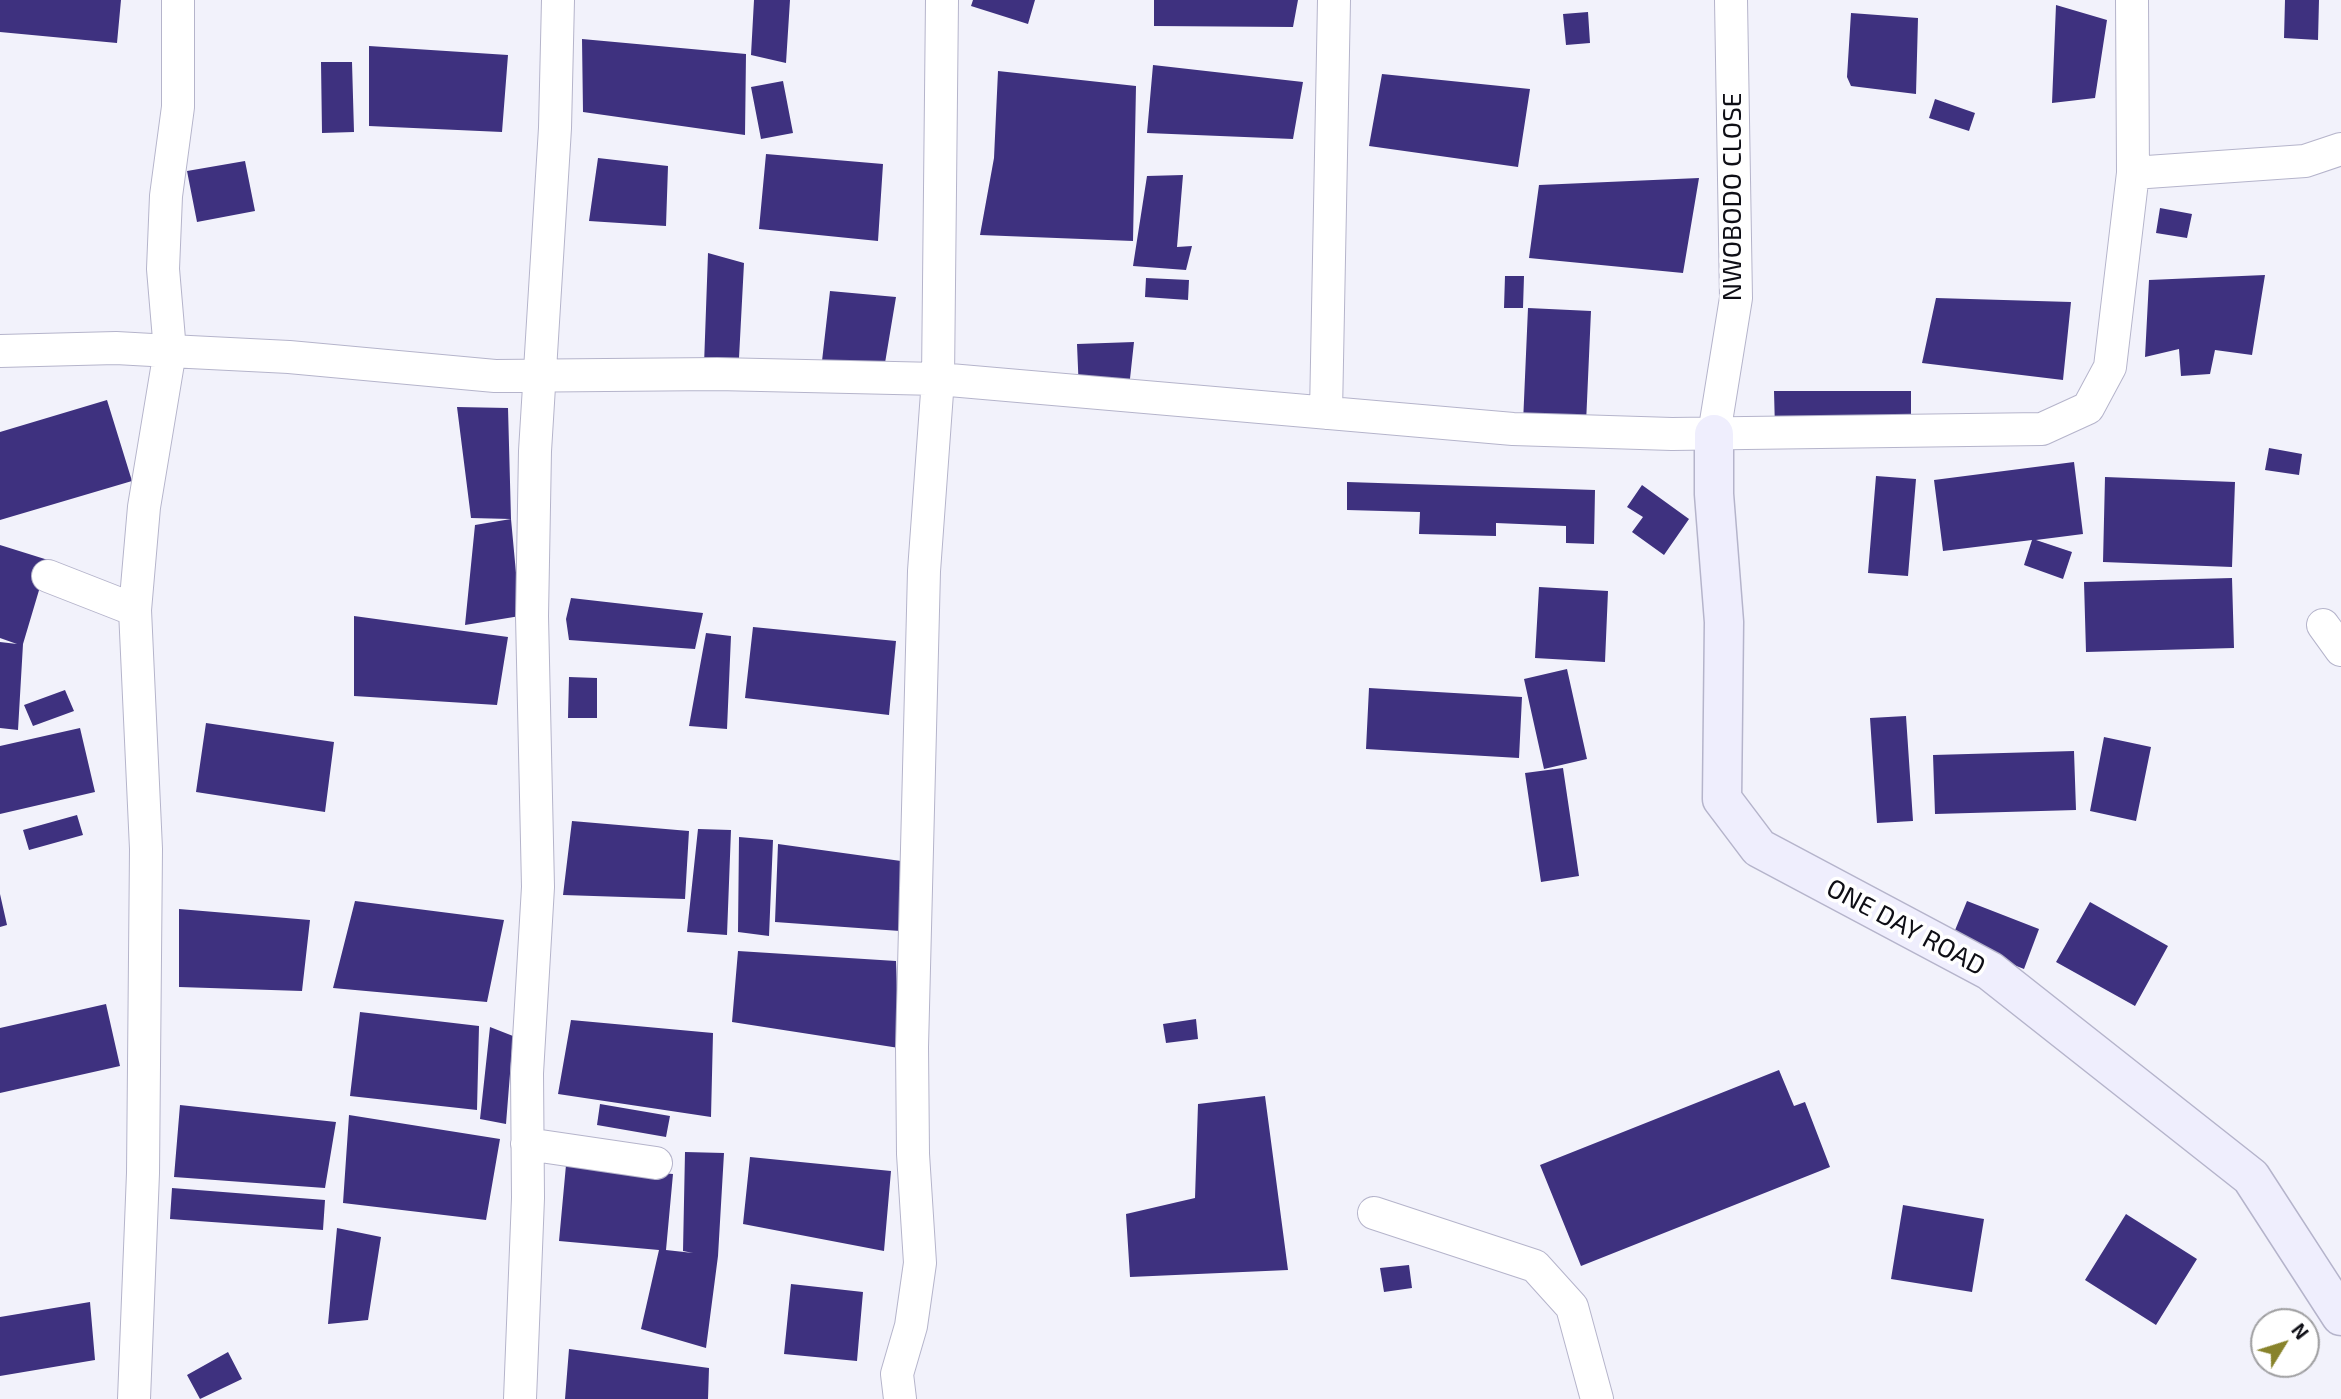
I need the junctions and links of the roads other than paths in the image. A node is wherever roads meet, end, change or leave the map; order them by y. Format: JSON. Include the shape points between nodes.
{"nodes":[{"id":1,"x":178,"y":0,"type":"edge"},
{"id":2,"x":558,"y":0,"type":"edge"},
{"id":3,"x":942,"y":0,"type":"edge"},
{"id":4,"x":1334,"y":0,"type":"edge"},
{"id":5,"x":1731,"y":0,"type":"edge"},
{"id":6,"x":2132,"y":0,"type":"edge"},
{"id":7,"x":2341,"y":149,"type":"edge"},
{"id":8,"x":2133,"y":173,"type":"junction"},
{"id":9,"x":0,"y":351,"type":"edge"},
{"id":10,"x":170,"y":351,"type":"junction"},
{"id":11,"x":538,"y":376,"type":"junction"},
{"id":12,"x":938,"y":379,"type":"junction"},
{"id":13,"x":1326,"y":413,"type":"junction"},
{"id":14,"x":1714,"y":434,"type":"junction"},
{"id":15,"x":48,"y":576,"type":"dead end"},
{"id":16,"x":135,"y":610,"type":"junction"},
{"id":17,"x":2323,"y":625,"type":"dead end"},
{"id":18,"x":2341,"y":650,"type":"edge"},
{"id":19,"x":527,"y":1144,"type":"junction"},
{"id":20,"x":656,"y":1163,"type":"dead end"},
{"id":21,"x":1374,"y":1213,"type":"dead end"},
{"id":22,"x":2341,"y":1316,"type":"edge"},
{"id":23,"x":134,"y":1399,"type":"edge"},
{"id":24,"x":520,"y":1399,"type":"edge"},
{"id":25,"x":901,"y":1399,"type":"edge"},
{"id":26,"x":1597,"y":1399,"type":"edge"}],
"edges":[{"from":1,"to":10,"type":"street","via":[[178,107],[166,196],[163,269]]},
{"from":2,"to":11,"type":"street","via":[[555,128]]},
{"from":3,"to":12,"type":"street"},
{"from":4,"to":13,"type":"street"},
{"from":5,"to":14,"type":"street","name":"NWOBODO CLOSE","via":[[1736,298]]},
{"from":6,"to":8,"type":"street"},
{"from":7,"to":8,"type":"street","via":[[2305,161]]},
{"from":8,"to":14,"type":"street","via":[[2110,367],[2088,408],[2042,429]]},
{"from":9,"to":10,"type":"street"},
{"from":10,"to":11,"type":"street"},
{"from":10,"to":16,"type":"street","via":[[144,507]]},
{"from":11,"to":12,"type":"street"},
{"from":11,"to":19,"type":"street","via":[[532,593],[538,887]]},
{"from":12,"to":13,"type":"street"},
{"from":12,"to":25,"type":"street","via":[[924,570],[912,1047],[920,1264],[911,1326],[897,1374]]},
{"from":13,"to":14,"type":"street","via":[[1513,429]]},
{"from":14,"to":22,"type":"main road","name":"ONE DAY ROAD","via":[[1724,622],[1722,799],[1759,848],[1990,971],[2251,1177]]},
{"from":15,"to":16,"type":"street"},
{"from":16,"to":23,"type":"street","via":[[146,849],[143,1173]]},
{"from":17,"to":18,"type":"street"},
{"from":19,"to":20,"type":"street"},
{"from":19,"to":24,"type":"street"},
{"from":21,"to":26,"type":"street","via":[[1535,1266],[1572,1307]]}]}
